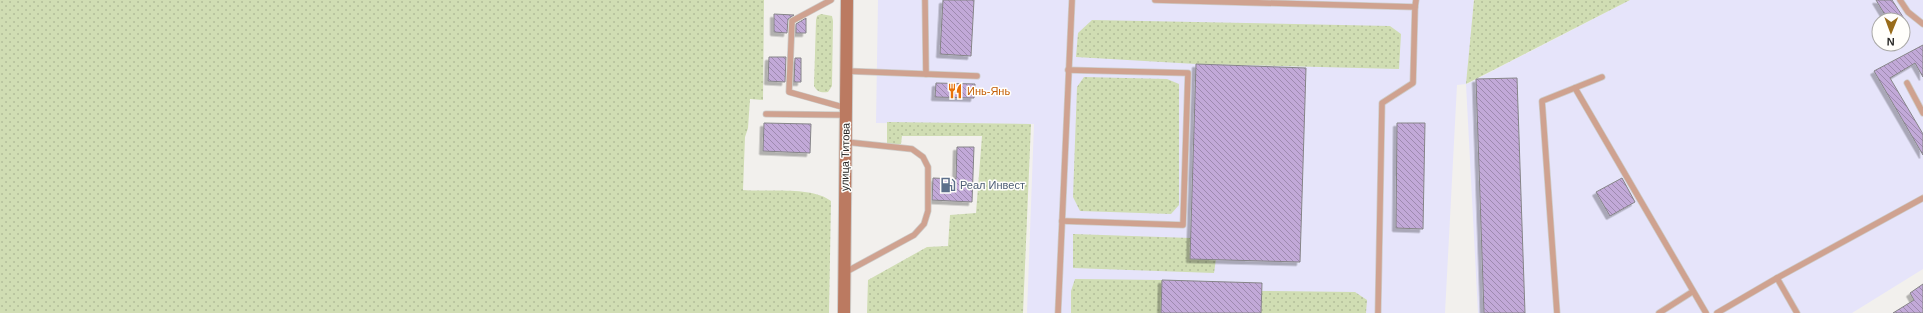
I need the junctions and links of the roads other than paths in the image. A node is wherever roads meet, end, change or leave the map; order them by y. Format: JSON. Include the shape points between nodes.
{"nodes":[{"id":1,"x":831,"y":0,"type":"edge"},
{"id":2,"x":847,"y":0,"type":"edge"},
{"id":3,"x":925,"y":0,"type":"edge"},
{"id":4,"x":1072,"y":0,"type":"edge"},
{"id":5,"x":1155,"y":0,"type":"edge"},
{"id":6,"x":1416,"y":0,"type":"edge"},
{"id":7,"x":1900,"y":0,"type":"edge"},
{"id":8,"x":1415,"y":7,"type":"junction"},
{"id":9,"x":1923,"y":24,"type":"edge"},
{"id":10,"x":1068,"y":70,"type":"junction"},
{"id":11,"x":846,"y":71,"type":"junction"},
{"id":12,"x":926,"y":74,"type":"junction"},
{"id":13,"x":978,"y":76,"type":"dead end"},
{"id":14,"x":1602,"y":76,"type":"dead end"},
{"id":15,"x":1907,"y":83,"type":"dead end"},
{"id":16,"x":1575,"y":88,"type":"junction"},
{"id":17,"x":846,"y":112,"type":"junction"},
{"id":18,"x":1923,"y":113,"type":"edge"},
{"id":19,"x":766,"y":114,"type":"dead end"},
{"id":20,"x":846,"y":142,"type":"junction"},
{"id":21,"x":1923,"y":198,"type":"edge"},
{"id":22,"x":1062,"y":221,"type":"junction"},
{"id":23,"x":844,"y":273,"type":"junction"},
{"id":24,"x":1777,"y":278,"type":"junction"},
{"id":25,"x":1692,"y":292,"type":"junction"},
{"id":26,"x":844,"y":313,"type":"edge"},
{"id":27,"x":1058,"y":313,"type":"edge"},
{"id":28,"x":1378,"y":313,"type":"edge"},
{"id":29,"x":1557,"y":313,"type":"edge"},
{"id":30,"x":1659,"y":313,"type":"edge"},
{"id":31,"x":1706,"y":313,"type":"edge"},
{"id":32,"x":1717,"y":313,"type":"edge"},
{"id":33,"x":1797,"y":313,"type":"edge"}],
"edges":[{"from":1,"to":17,"type":"lane","via":[[792,21],[789,92]]},
{"from":2,"to":11,"type":"main road","name":"улица Титова"},
{"from":3,"to":12,"type":"lane"},
{"from":4,"to":10,"type":"lane"},
{"from":5,"to":8,"type":"lane"},
{"from":6,"to":8,"type":"lane"},
{"from":7,"to":9,"type":"lane","via":[[1908,12]]},
{"from":8,"to":28,"type":"lane","via":[[1413,82],[1382,103]]},
{"from":10,"to":22,"type":"lane"},
{"from":10,"to":22,"type":"lane","via":[[1188,73],[1183,225]]},
{"from":11,"to":12,"type":"lane"},
{"from":11,"to":17,"type":"main road","name":"улица Титова"},
{"from":12,"to":13,"type":"lane"},
{"from":14,"to":16,"type":"lane"},
{"from":15,"to":18,"type":"lane"},
{"from":16,"to":25,"type":"lane"},
{"from":16,"to":29,"type":"lane","via":[[1542,101]]},
{"from":17,"to":19,"type":"lane"},
{"from":17,"to":20,"type":"main road","name":"улица Титова"},
{"from":20,"to":23,"type":"main road","name":"улица Титова"},
{"from":20,"to":23,"type":"lane","via":[[912,149],[923,157],[928,167],[928,211],[924,224],[914,235]]},
{"from":21,"to":24,"type":"lane"},
{"from":22,"to":27,"type":"lane"},
{"from":23,"to":26,"type":"main road","name":"улица Титова"},
{"from":24,"to":32,"type":"lane"},
{"from":24,"to":33,"type":"lane"},
{"from":25,"to":30,"type":"lane"},
{"from":25,"to":31,"type":"lane"}]}
